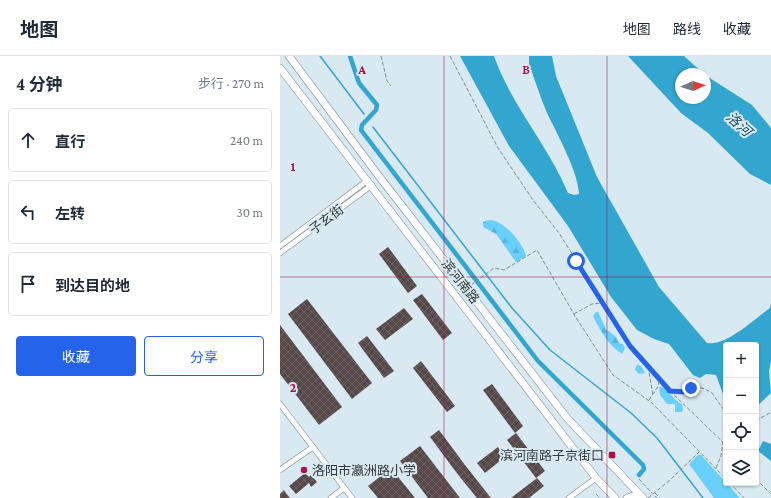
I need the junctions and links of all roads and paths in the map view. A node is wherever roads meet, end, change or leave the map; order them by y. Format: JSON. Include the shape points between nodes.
{"nodes":[{"id":1,"x":289,"y":56,"type":"edge"},
{"id":2,"x":381,"y":56,"type":"edge"},
{"id":3,"x":450,"y":56,"type":"edge"},
{"id":4,"x":280,"y":68,"type":"edge"},
{"id":5,"x":391,"y":86,"type":"dead end"},
{"id":6,"x":370,"y":182,"type":"junction"},
{"id":7,"x":280,"y":246,"type":"edge"},
{"id":8,"x":280,"y":253,"type":"edge"},
{"id":9,"x":473,"y":283,"type":"dead end"},
{"id":10,"x":602,"y":303,"type":"junction"},
{"id":11,"x":574,"y":314,"type":"junction"},
{"id":12,"x":648,"y":367,"type":"junction"},
{"id":13,"x":660,"y":380,"type":"junction"},
{"id":14,"x":670,"y":391,"type":"junction"},
{"id":15,"x":652,"y":395,"type":"junction"},
{"id":16,"x":649,"y":400,"type":"junction"},
{"id":17,"x":280,"y":404,"type":"edge"},
{"id":18,"x":280,"y":409,"type":"edge"},
{"id":19,"x":723,"y":410,"type":"edge"},
{"id":20,"x":771,"y":412,"type":"edge"},
{"id":21,"x":759,"y":419,"type":"edge"},
{"id":22,"x":723,"y":442,"type":"joint"},
{"id":23,"x":311,"y":447,"type":"junction"},
{"id":24,"x":700,"y":451,"type":"junction"},
{"id":25,"x":716,"y":467,"type":"junction"},
{"id":26,"x":280,"y":470,"type":"edge"},
{"id":27,"x":723,"y":475,"type":"edge"},
{"id":28,"x":596,"y":478,"type":"junction"},
{"id":29,"x":639,"y":479,"type":"dead end"},
{"id":30,"x":759,"y":482,"type":"edge"},
{"id":31,"x":733,"y":486,"type":"edge"},
{"id":32,"x":343,"y":489,"type":"junction"},
{"id":33,"x":654,"y":492,"type":"junction"},
{"id":34,"x":596,"y":494,"type":"dead end"},
{"id":35,"x":652,"y":494,"type":"junction"},
{"id":36,"x":771,"y":494,"type":"edge"},
{"id":37,"x":655,"y":496,"type":"dead end"},
{"id":38,"x":331,"y":498,"type":"edge"},
{"id":39,"x":348,"y":498,"type":"edge"},
{"id":40,"x":352,"y":498,"type":"edge"},
{"id":41,"x":569,"y":498,"type":"edge"},
{"id":42,"x":600,"y":498,"type":"edge"},
{"id":43,"x":615,"y":498,"type":"edge"},
{"id":44,"x":627,"y":498,"type":"edge"},
{"id":45,"x":645,"y":498,"type":"edge"},
{"id":46,"x":657,"y":498,"type":"edge"},
{"id":47,"x":660,"y":498,"type":"edge"},
{"id":48,"x":744,"y":498,"type":"edge"}],
"edges":[{"from":1,"to":45,"type":"highway","name":"滨河南路","via":[[567,418]]},
{"from":2,"to":5,"type":"path","via":[[387,81]]},
{"from":3,"to":10,"type":"path","via":[[498,148],[533,200],[560,233]]},
{"from":4,"to":6,"type":"highway","name":"滨河南路"},
{"from":6,"to":7,"type":"street","name":"子玄街"},
{"from":6,"to":8,"type":"street","name":"子玄街"},
{"from":6,"to":28,"type":"highway","name":"滨河南路"},
{"from":9,"to":11,"type":"path","via":[[491,270],[504,270],[537,250]]},
{"from":10,"to":11,"type":"path","via":[[592,304]]},
{"from":10,"to":12,"type":"path","via":[[630,346]]},
{"from":11,"to":16,"type":"path","via":[[615,378]]},
{"from":12,"to":13,"type":"path"},
{"from":12,"to":15,"type":"path"},
{"from":13,"to":14,"type":"path"},
{"from":13,"to":15,"type":"path"},
{"from":14,"to":19,"type":"path","via":[[686,392],[701,387],[712,393]]},
{"from":14,"to":22,"type":"path"},
{"from":15,"to":16,"type":"path"},
{"from":16,"to":24,"type":"path"},
{"from":17,"to":23,"type":"street"},
{"from":18,"to":23,"type":"street"},
{"from":20,"to":21,"type":"path"},
{"from":22,"to":25,"type":"path"},
{"from":23,"to":26,"type":"street"},
{"from":23,"to":32,"type":"street"},
{"from":24,"to":25,"type":"path"},
{"from":24,"to":33,"type":"path"},
{"from":25,"to":27,"type":"path"},
{"from":28,"to":41,"type":"street"},
{"from":28,"to":43,"type":"highway","name":"滨河南路"},
{"from":29,"to":35,"type":"path"},
{"from":30,"to":36,"type":"path"},
{"from":31,"to":48,"type":"path"},
{"from":32,"to":38,"type":"street"},
{"from":32,"to":39,"type":"street"},
{"from":32,"to":40,"type":"street"},
{"from":33,"to":35,"type":"path"},
{"from":33,"to":47,"type":"path"},
{"from":34,"to":42,"type":"path"},
{"from":35,"to":45,"type":"path"},
{"from":37,"to":46,"type":"path"},
{"from":44,"to":45,"type":"highway","via":[[636,495]]}]}
